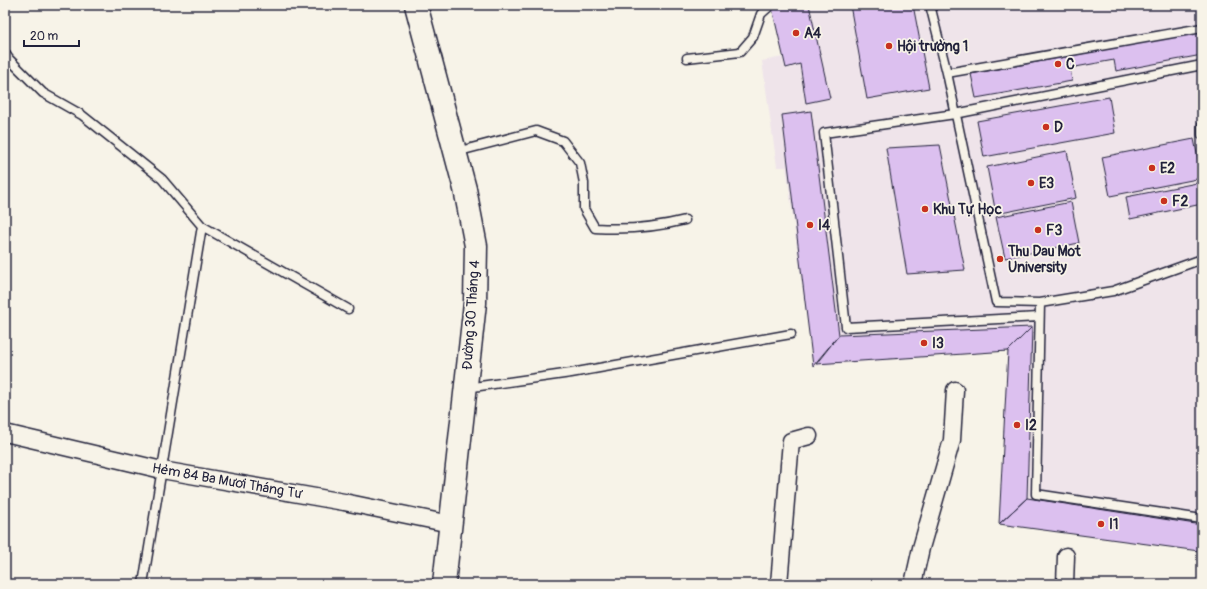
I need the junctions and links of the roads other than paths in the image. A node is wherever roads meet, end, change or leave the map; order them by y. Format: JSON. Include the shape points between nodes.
{"nodes":[{"id":1,"x":416,"y":5,"type":"edge"},
{"id":2,"x":771,"y":5,"type":"edge"},
{"id":3,"x":930,"y":5,"type":"edge"},
{"id":4,"x":1202,"y":28,"type":"edge"},
{"id":5,"x":5,"y":53,"type":"edge"},
{"id":6,"x":687,"y":58,"type":"dead end"},
{"id":7,"x":1202,"y":65,"type":"edge"},
{"id":8,"x":947,"y":73,"type":"junction"},
{"id":9,"x":955,"y":114,"type":"junction"},
{"id":10,"x":1202,"y":126,"type":"edge"},
{"id":11,"x":1202,"y":135,"type":"edge"},
{"id":12,"x":455,"y":152,"type":"junction"},
{"id":13,"x":685,"y":220,"type":"dead end"},
{"id":14,"x":202,"y":226,"type":"junction"},
{"id":15,"x":1202,"y":259,"type":"edge"},
{"id":16,"x":1040,"y":303,"type":"junction"},
{"id":17,"x":348,"y":309,"type":"dead end"},
{"id":18,"x":1039,"y":317,"type":"junction"},
{"id":19,"x":791,"y":334,"type":"dead end"},
{"id":20,"x":465,"y":389,"type":"junction"},
{"id":21,"x":955,"y":390,"type":"dead end"},
{"id":22,"x":5,"y":433,"type":"edge"},
{"id":23,"x":809,"y":436,"type":"dead end"},
{"id":24,"x":162,"y":470,"type":"junction"},
{"id":25,"x":1202,"y":519,"type":"edge"},
{"id":26,"x":450,"y":524,"type":"junction"},
{"id":27,"x":1066,"y":556,"type":"dead end"},
{"id":28,"x":143,"y":584,"type":"edge"},
{"id":29,"x":444,"y":584,"type":"edge"},
{"id":30,"x":779,"y":584,"type":"edge"},
{"id":31,"x":913,"y":584,"type":"edge"},
{"id":32,"x":1065,"y":584,"type":"edge"}],
"edges":[{"from":1,"to":12,"type":"main road","name":"Đường 30 Tháng 4"},
{"from":2,"to":6,"type":"lane","via":[[761,14],[753,37],[740,52]]},
{"from":3,"to":8,"type":"lane"},
{"from":4,"to":8,"type":"lane"},
{"from":5,"to":14,"type":"lane","via":[[43,93],[82,115],[162,179]]},
{"from":7,"to":9,"type":"lane"},
{"from":8,"to":9,"type":"lane"},
{"from":9,"to":16,"type":"lane","via":[[996,302]]},
{"from":9,"to":18,"type":"lane","via":[[824,133],[846,327]]},
{"from":10,"to":11,"type":"lane"},
{"from":12,"to":13,"type":"lane","via":[[536,132],[563,141],[580,163],[584,183],[584,209],[595,228],[622,230],[655,227]]},
{"from":12,"to":20,"type":"main road","name":"Đường 30 Tháng 4","via":[[476,246],[475,303]]},
{"from":14,"to":17,"type":"lane"},
{"from":14,"to":24,"type":"lane"},
{"from":15,"to":16,"type":"lane","via":[[1113,291]]},
{"from":16,"to":18,"type":"lane"},
{"from":18,"to":25,"type":"lane","via":[[1036,494]]},
{"from":19,"to":20,"type":"lane"},
{"from":20,"to":26,"type":"main road","name":"Đường 30 Tháng 4"},
{"from":21,"to":31,"type":"street","via":[[952,440]]},
{"from":22,"to":24,"type":"street","name":"Hẻm 84 Ba Mươi Tháng Tư"},
{"from":23,"to":30,"type":"street","via":[[791,441]]},
{"from":24,"to":26,"type":"street","name":"Hẻm 84 Ba Mươi Tháng Tư"},
{"from":24,"to":28,"type":"lane"},
{"from":26,"to":29,"type":"main road","name":"Đường 30 Tháng 4"},
{"from":27,"to":32,"type":"street"}]}
